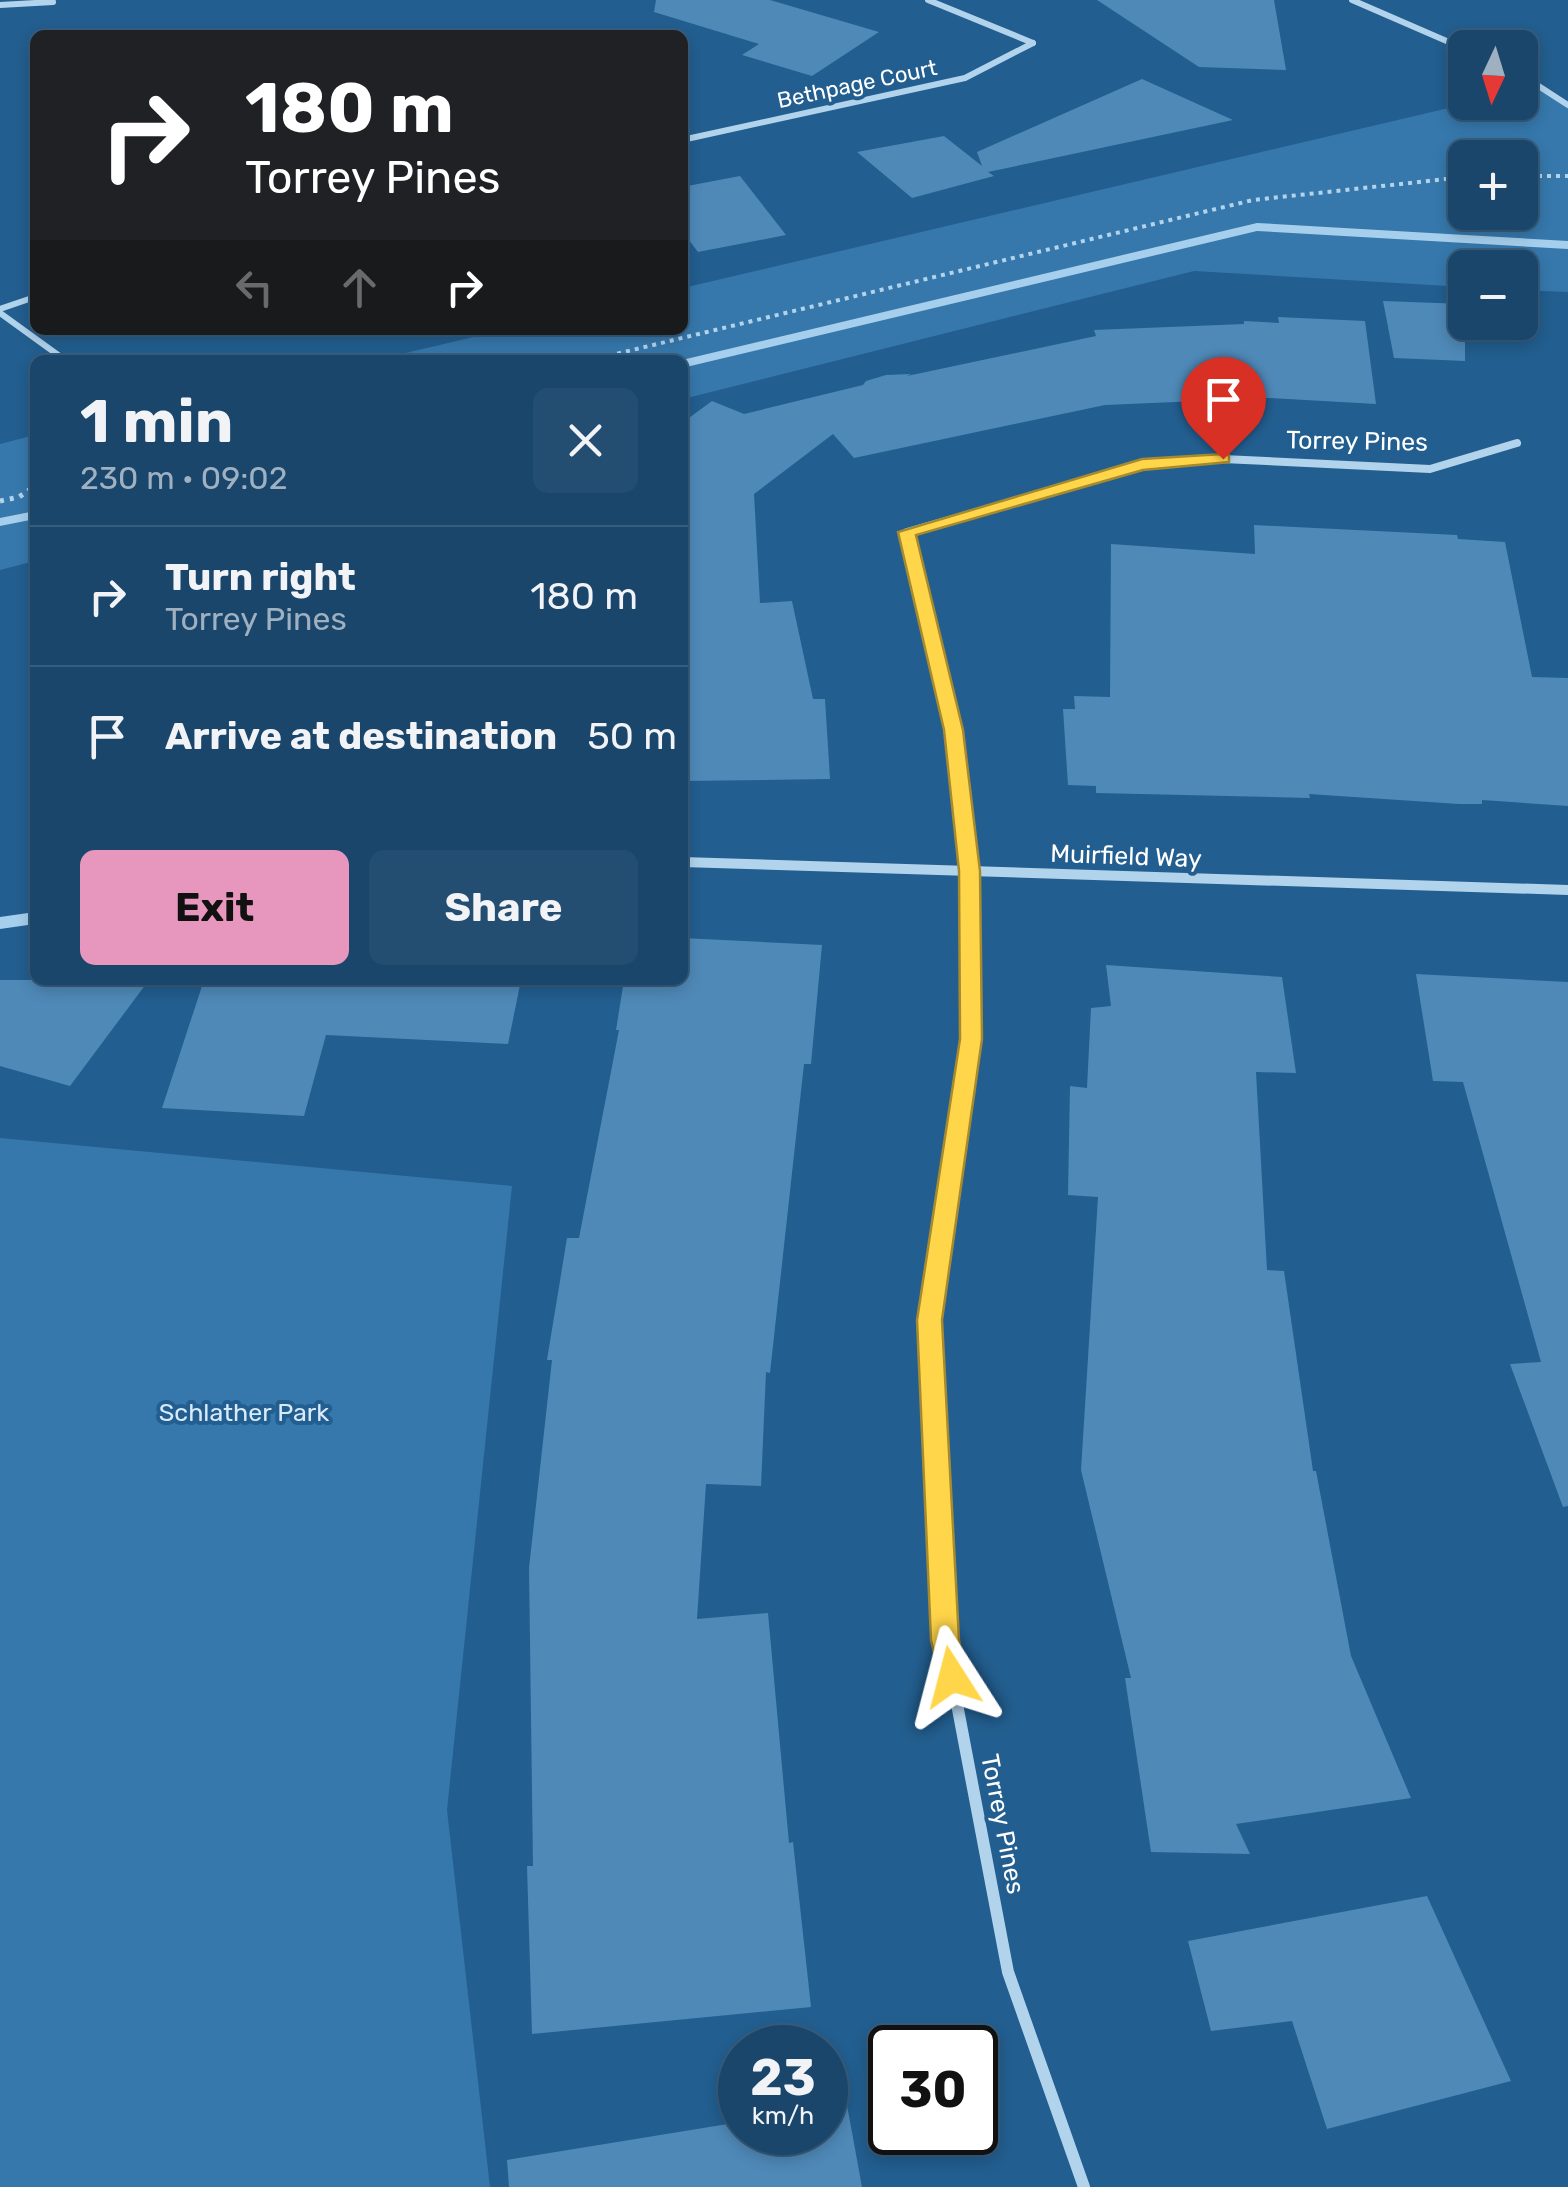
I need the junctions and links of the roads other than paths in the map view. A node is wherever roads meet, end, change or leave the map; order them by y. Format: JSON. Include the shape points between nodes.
{"nodes":[{"id":1,"x":928,"y":0,"type":"edge"},
{"id":2,"x":1352,"y":0,"type":"edge"},
{"id":3,"x":53,"y":2,"type":"edge"},
{"id":4,"x":0,"y":5,"type":"edge"},
{"id":5,"x":1448,"y":42,"type":"edge"},
{"id":6,"x":1538,"y":86,"type":"edge"},
{"id":7,"x":1568,"y":105,"type":"edge"},
{"id":8,"x":688,"y":139,"type":"edge"},
{"id":9,"x":30,"y":299,"type":"edge"},
{"id":10,"x":0,"y":311,"type":"edge"},
{"id":11,"x":30,"y":334,"type":"edge"},
{"id":12,"x":32,"y":335,"type":"edge"},
{"id":13,"x":58,"y":355,"type":"edge"},
{"id":14,"x":1517,"y":443,"type":"dead end"},
{"id":15,"x":688,"y":862,"type":"edge"},
{"id":16,"x":970,"y":871,"type":"junction"},
{"id":17,"x":1568,"y":890,"type":"edge"},
{"id":18,"x":1084,"y":2187,"type":"edge"}],
"edges":[{"from":1,"to":8,"type":"street","name":"Bethpage Court","via":[[1033,44],[965,78]]},
{"from":2,"to":5,"type":"street"},
{"from":3,"to":4,"type":"street"},
{"from":6,"to":7,"type":"street"},
{"from":9,"to":10,"type":"street"},
{"from":10,"to":11,"type":"street"},
{"from":12,"to":13,"type":"street"},
{"from":14,"to":16,"type":"street","name":"Torrey Pines","via":[[1430,468],[1223,459],[1142,464],[907,532],[954,730]]},
{"from":15,"to":16,"type":"street","name":"Muirfield Way"},
{"from":16,"to":17,"type":"street","name":"Muirfield Way"},
{"from":16,"to":18,"type":"street","name":"Torrey Pines","via":[[971,1039],[930,1320],[945,1640],[1008,1972]]}]}
